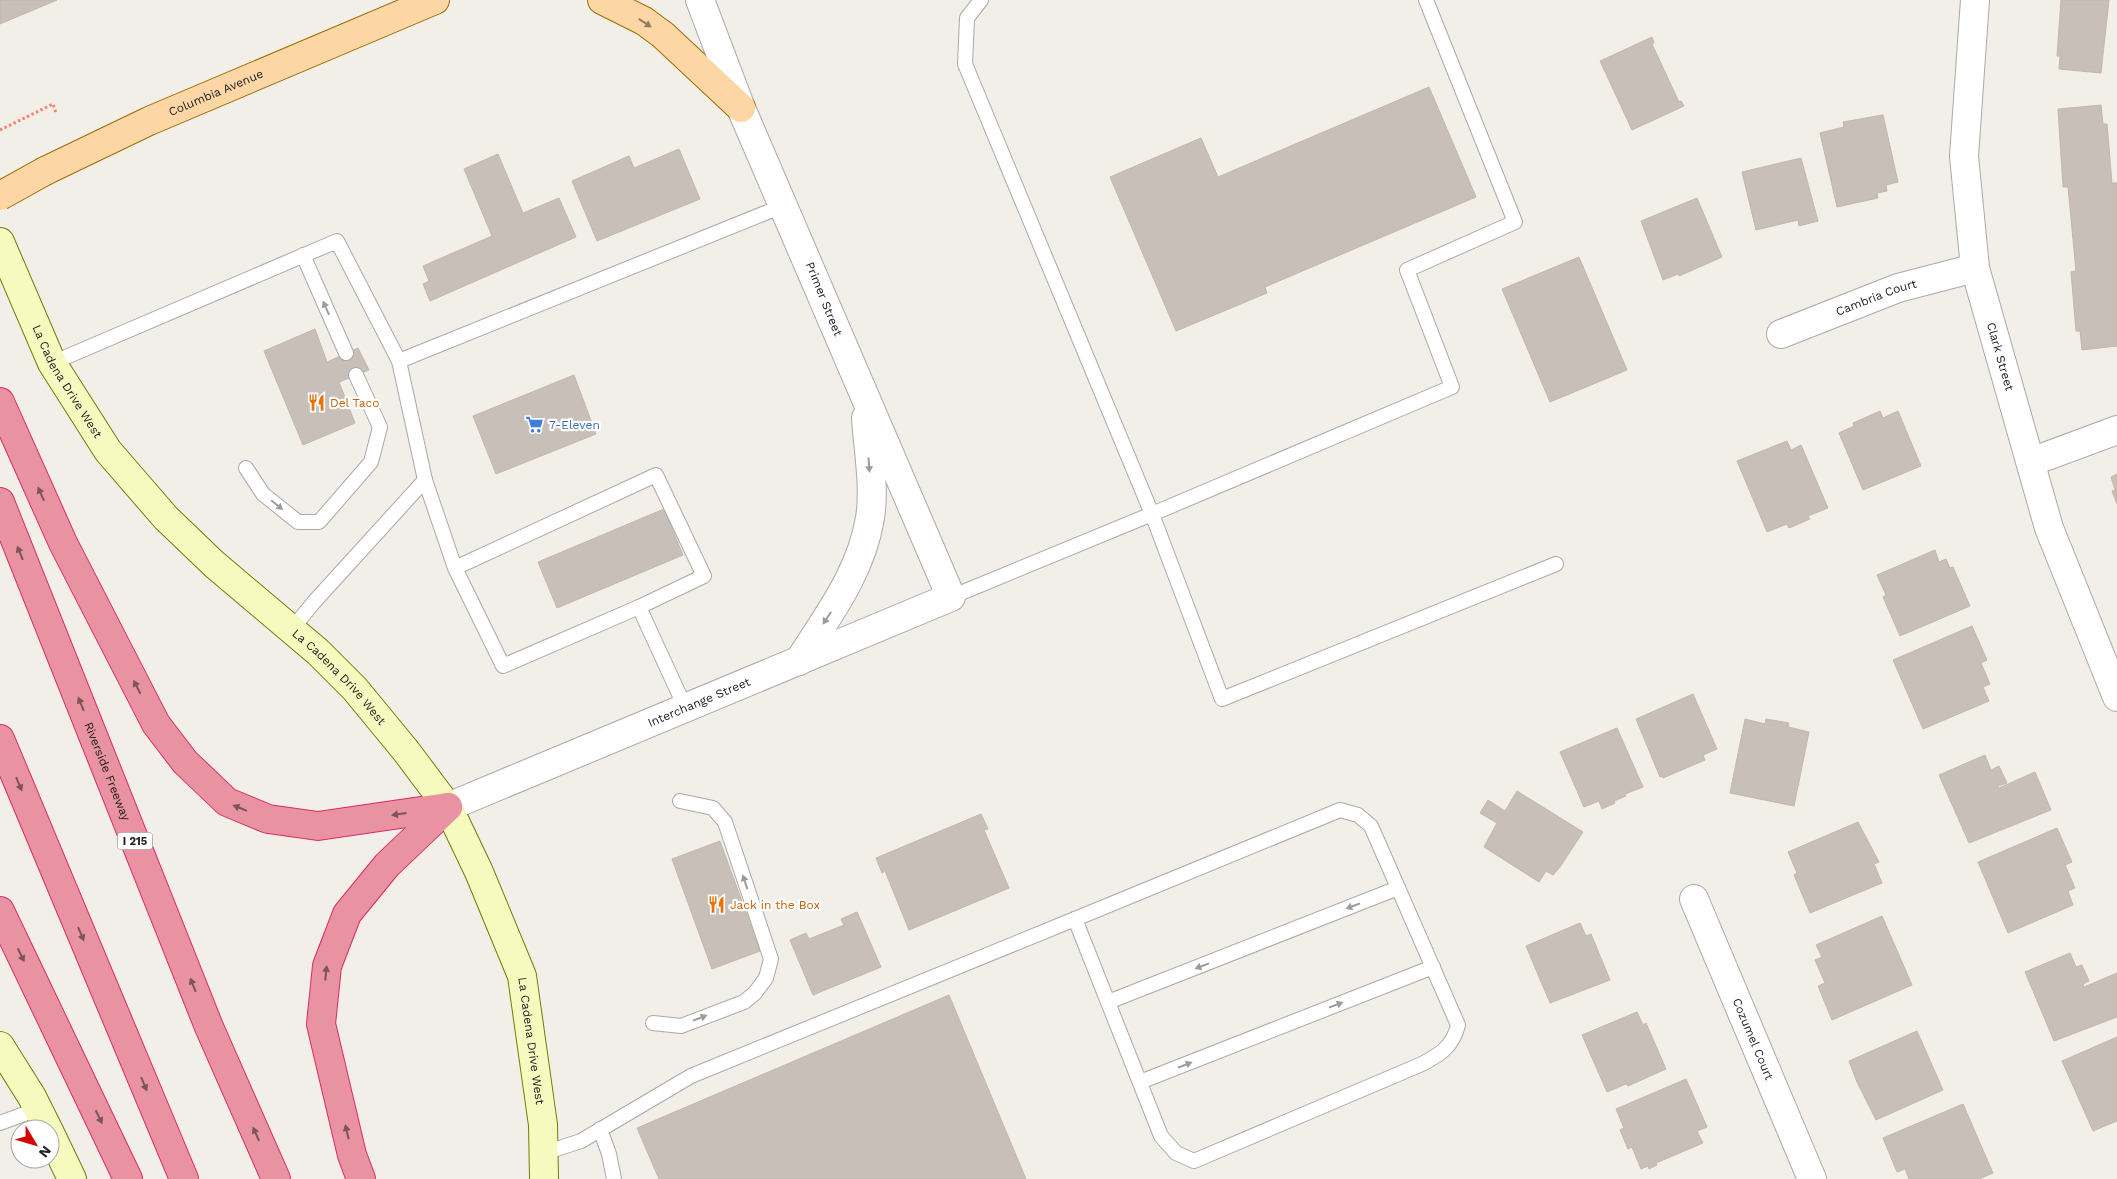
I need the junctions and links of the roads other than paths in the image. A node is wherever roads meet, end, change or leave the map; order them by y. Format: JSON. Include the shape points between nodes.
{"nodes":[{"id":1,"x":435,"y":0,"type":"edge"},
{"id":2,"x":602,"y":0,"type":"edge"},
{"id":3,"x":700,"y":0,"type":"edge"},
{"id":4,"x":982,"y":0,"type":"edge"},
{"id":5,"x":1426,"y":0,"type":"edge"},
{"id":6,"x":1974,"y":0,"type":"edge"},
{"id":7,"x":741,"y":108,"type":"junction"},
{"id":8,"x":0,"y":196,"type":"edge"},
{"id":9,"x":785,"y":205,"type":"junction"},
{"id":10,"x":0,"y":242,"type":"edge"},
{"id":11,"x":303,"y":255,"type":"junction"},
{"id":12,"x":1975,"y":268,"type":"junction"},
{"id":13,"x":1780,"y":334,"type":"dead end"},
{"id":14,"x":346,"y":353,"type":"dead end"},
{"id":15,"x":399,"y":361,"type":"junction"},
{"id":16,"x":52,"y":363,"type":"junction"},
{"id":17,"x":356,"y":376,"type":"dead end"},
{"id":18,"x":865,"y":399,"type":"junction"},
{"id":19,"x":0,"y":402,"type":"edge"},
{"id":20,"x":2117,"y":430,"type":"edge"},
{"id":21,"x":2031,"y":462,"type":"junction"},
{"id":22,"x":246,"y":468,"type":"dead end"},
{"id":23,"x":425,"y":480,"type":"junction"},
{"id":24,"x":0,"y":502,"type":"edge"},
{"id":25,"x":1152,"y":514,"type":"junction"},
{"id":26,"x":1556,"y":564,"type":"dead end"},
{"id":27,"x":455,"y":568,"type":"junction"},
{"id":28,"x":951,"y":596,"type":"junction"},
{"id":29,"x":639,"y":608,"type":"junction"},
{"id":30,"x":292,"y":629,"type":"junction"},
{"id":31,"x":799,"y":661,"type":"junction"},
{"id":32,"x":2117,"y":697,"type":"edge"},
{"id":33,"x":685,"y":708,"type":"junction"},
{"id":34,"x":0,"y":739,"type":"edge"},
{"id":35,"x":680,"y":801,"type":"dead end"},
{"id":36,"x":448,"y":807,"type":"junction"},
{"id":37,"x":1398,"y":888,"type":"junction"},
{"id":38,"x":1694,"y":899,"type":"dead end"},
{"id":39,"x":0,"y":911,"type":"edge"},
{"id":40,"x":1075,"y":919,"type":"junction"},
{"id":41,"x":1433,"y":967,"type":"junction"},
{"id":42,"x":1108,"y":1002,"type":"junction"},
{"id":43,"x":653,"y":1024,"type":"dead end"},
{"id":44,"x":0,"y":1046,"type":"edge"},
{"id":45,"x":1140,"y":1082,"type":"junction"},
{"id":46,"x":43,"y":1119,"type":"edge"},
{"id":47,"x":600,"y":1129,"type":"junction"},
{"id":48,"x":60,"y":1154,"type":"edge"},
{"id":49,"x":544,"y":1166,"type":"edge"},
{"id":50,"x":72,"y":1179,"type":"edge"},
{"id":51,"x":128,"y":1179,"type":"edge"},
{"id":52,"x":184,"y":1179,"type":"edge"},
{"id":53,"x":276,"y":1179,"type":"edge"},
{"id":54,"x":361,"y":1179,"type":"edge"},
{"id":55,"x":614,"y":1179,"type":"edge"},
{"id":56,"x":1812,"y":1179,"type":"edge"}],
"edges":[{"from":1,"to":8,"type":"main road","name":"Columbia Avenue","bridge":true,"via":[[149,121],[45,170]]},
{"from":2,"to":7,"type":"main road","one_way":true,"via":[[644,21],[663,35]]},
{"from":3,"to":7,"type":"street","name":"Primer Street"},
{"from":4,"to":25,"type":"lane","via":[[967,18],[965,64]]},
{"from":5,"to":25,"type":"lane","via":[[1514,222],[1407,270],[1452,387]]},
{"from":6,"to":12,"type":"street","name":"Clark Street","via":[[1964,156]]},
{"from":7,"to":9,"type":"street","name":"Primer Street"},
{"from":9,"to":15,"type":"lane"},
{"from":9,"to":18,"type":"street","name":"Primer Street"},
{"from":10,"to":16,"type":"main road","name":"La Cadena Drive West"},
{"from":14,"to":11,"type":"lane","one_way":true},
{"from":11,"to":15,"type":"lane","via":[[337,240]]},
{"from":11,"to":16,"type":"lane"},
{"from":12,"to":13,"type":"street","name":"Cambria Court","via":[[1898,288]]},
{"from":12,"to":21,"type":"street","name":"Clark Street"},
{"from":15,"to":23,"type":"lane"},
{"from":16,"to":30,"type":"main road","name":"La Cadena Drive West","via":[[108,451],[166,518],[214,564]]},
{"from":22,"to":17,"type":"lane","one_way":true,"via":[[263,494],[298,522],[319,522],[371,462],[380,427]]},
{"from":18,"to":28,"type":"street","name":"Primer Street"},
{"from":18,"to":31,"type":"street","one_way":true,"via":[[870,516],[862,552],[850,581]]},
{"from":36,"to":19,"type":"highway","one_way":true,"via":[[318,826],[268,819],[227,802],[185,762],[156,724],[62,543]]},
{"from":20,"to":21,"type":"street"},
{"from":21,"to":32,"type":"street","name":"Clark Street","via":[[2049,528]]},
{"from":23,"to":27,"type":"lane"},
{"from":23,"to":30,"type":"lane"},
{"from":53,"to":24,"type":"highway","name":"Riverside Freeway","number":"I 215","one_way":true,"via":[[209,1027]]},
{"from":25,"to":26,"type":"lane","via":[[1222,699]]},
{"from":25,"to":28,"type":"lane"},
{"from":27,"to":29,"type":"lane","via":[[502,666]]},
{"from":27,"to":29,"type":"lane","via":[[656,475],[704,576]]},
{"from":28,"to":31,"type":"street","name":"Interchange Street"},
{"from":29,"to":33,"type":"lane"},
{"from":30,"to":36,"type":"main road","name":"La Cadena Drive West","via":[[355,689]]},
{"from":31,"to":33,"type":"street","name":"Interchange Street"},
{"from":33,"to":36,"type":"street","name":"Interchange Street"},
{"from":34,"to":52,"type":"highway","one_way":true},
{"from":43,"to":35,"type":"lane","one_way":true,"via":[[682,1026],[744,1002],[766,978],[771,959],[725,822],[713,808]]},
{"from":36,"to":49,"type":"main road","name":"La Cadena Drive West","via":[[522,976],[536,1061]]},
{"from":54,"to":36,"type":"highway","one_way":true,"via":[[352,1155],[321,1024],[327,966],[347,914],[386,865]]},
{"from":37,"to":40,"type":"lane","via":[[1371,826],[1358,815],[1340,810]]},
{"from":37,"to":41,"type":"lane"},
{"from":37,"to":42,"type":"lane","one_way":true},
{"from":38,"to":56,"type":"street","name":"Cozumel Court"},
{"from":39,"to":51,"type":"highway","one_way":true},
{"from":40,"to":42,"type":"lane"},
{"from":40,"to":47,"type":"lane","via":[[691,1076]]},
{"from":45,"to":41,"type":"lane","one_way":true},
{"from":41,"to":45,"type":"lane","via":[[1458,1025],[1455,1039],[1441,1054],[1194,1161],[1176,1153],[1161,1136]]},
{"from":42,"to":45,"type":"lane"},
{"from":44,"to":46,"type":"main road"},
{"from":47,"to":49,"type":"lane"},
{"from":47,"to":55,"type":"lane"},
{"from":48,"to":50,"type":"main road"}]}
